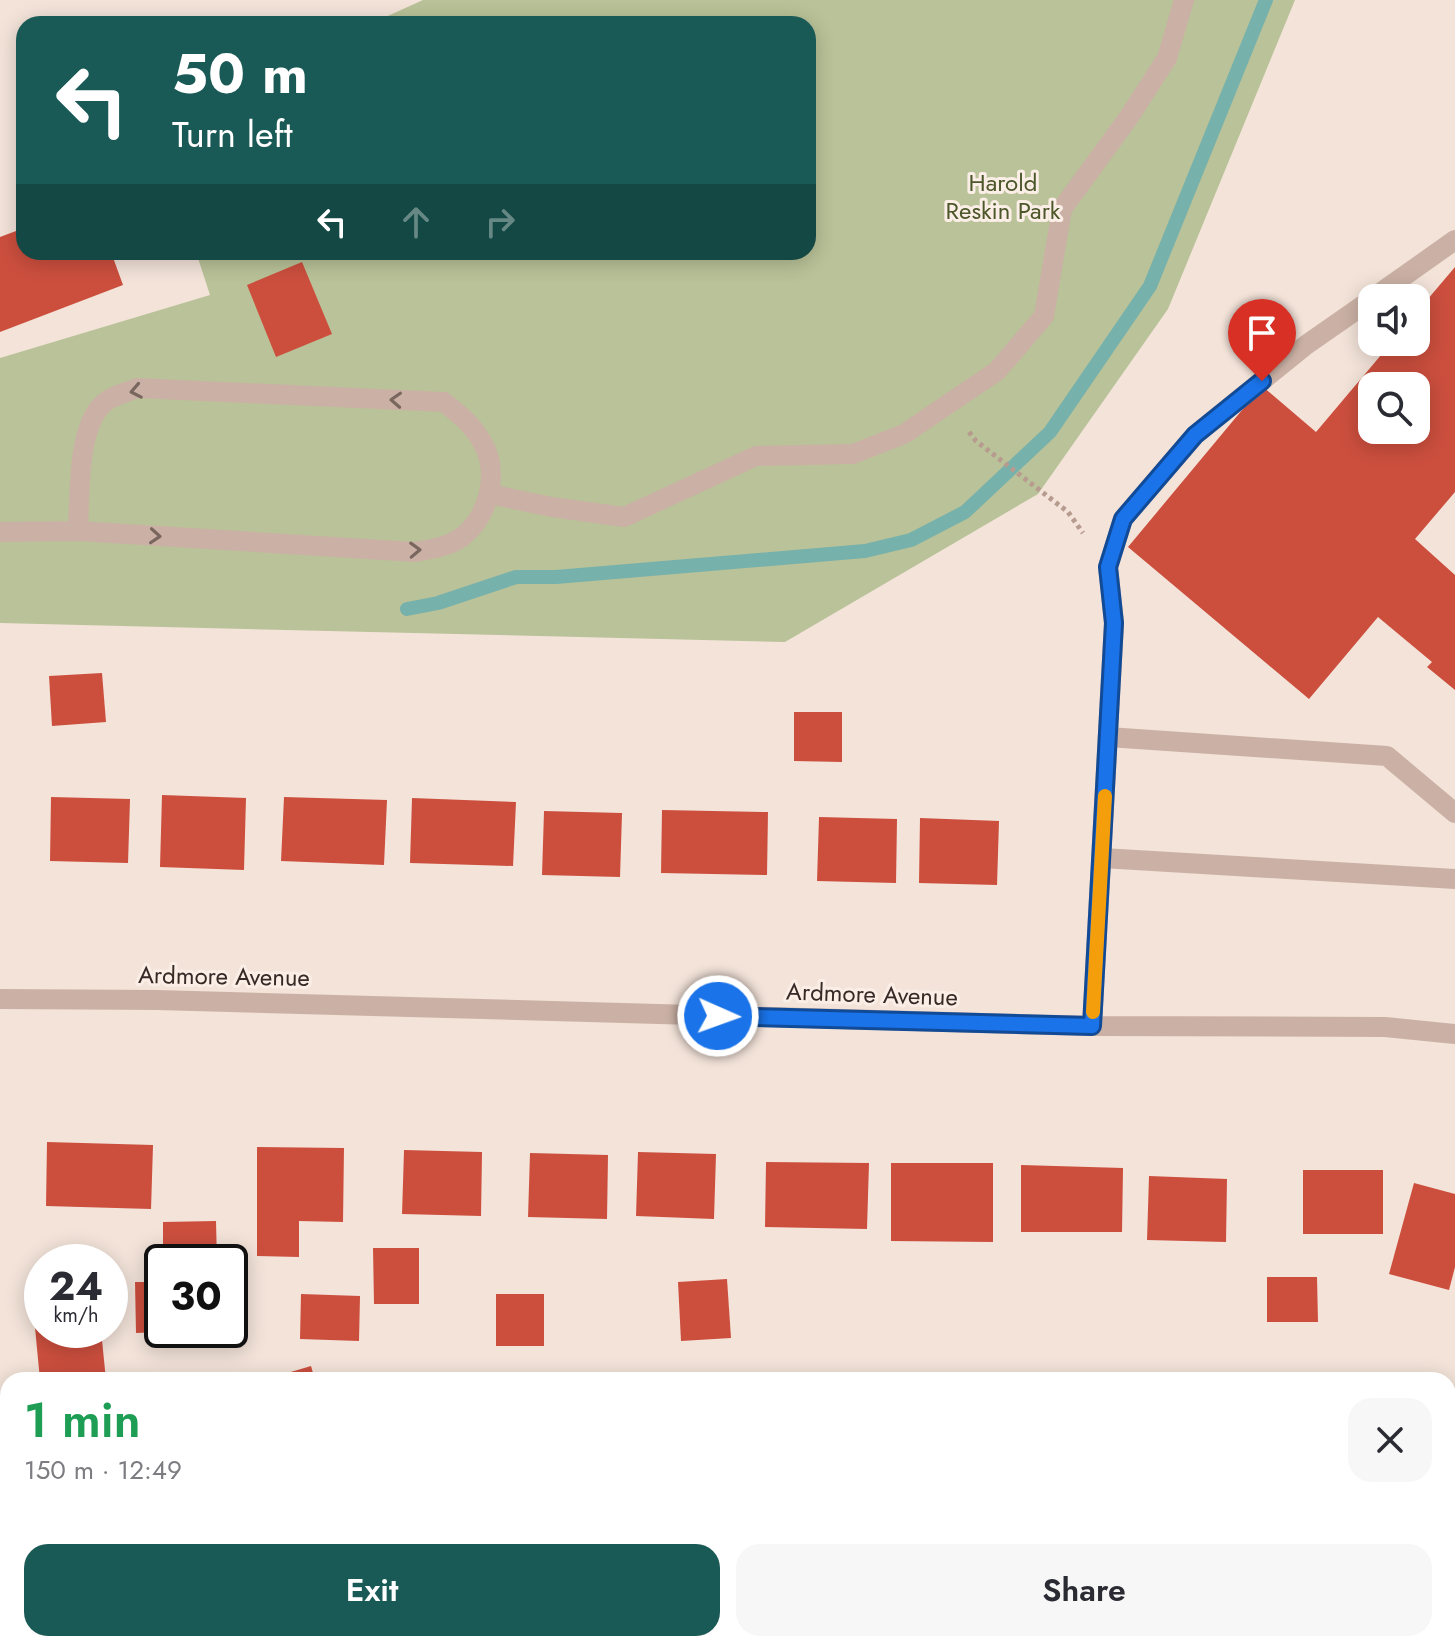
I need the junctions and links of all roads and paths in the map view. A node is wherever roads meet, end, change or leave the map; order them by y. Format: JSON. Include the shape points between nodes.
{"nodes":[{"id":1,"x":1184,"y":0,"type":"edge"},
{"id":2,"x":1455,"y":240,"type":"edge"},
{"id":3,"x":1392,"y":284,"type":"edge"},
{"id":4,"x":1358,"y":308,"type":"edge"},
{"id":5,"x":987,"y":448,"type":"dead end"},
{"id":6,"x":489,"y":494,"type":"junction"},
{"id":7,"x":78,"y":531,"type":"junction"},
{"id":8,"x":0,"y":532,"type":"edge"},
{"id":9,"x":1108,"y":567,"type":"junction"},
{"id":10,"x":1108,"y":737,"type":"junction"},
{"id":11,"x":1455,"y":813,"type":"edge"},
{"id":12,"x":1102,"y":858,"type":"junction"},
{"id":13,"x":1455,"y":879,"type":"edge"},
{"id":14,"x":0,"y":999,"type":"edge"},
{"id":15,"x":1092,"y":1026,"type":"junction"},
{"id":16,"x":1455,"y":1034,"type":"edge"}],
"edges":[{"from":1,"to":6,"type":"street","via":[[1167,58],[1062,209],[1044,316],[997,371],[904,434],[853,454],[756,456],[624,517]]},
{"from":2,"to":3,"type":"street"},
{"from":4,"to":9,"type":"street","via":[[1195,435],[1123,519]]},
{"from":5,"to":9,"type":"path","via":[[1068,512]]},
{"from":7,"to":6,"type":"street","one_way":true,"via":[[415,552],[441,548],[463,536],[480,518]]},
{"from":6,"to":7,"type":"street","one_way":true,"via":[[491,469],[484,445],[470,424],[444,402],[137,388],[106,401],[94,415],[84,443]]},
{"from":7,"to":8,"type":"street"},
{"from":9,"to":10,"type":"street","via":[[1114,623]]},
{"from":10,"to":11,"type":"street","via":[[1387,756]]},
{"from":10,"to":12,"type":"street"},
{"from":12,"to":13,"type":"street"},
{"from":12,"to":15,"type":"street"},
{"from":14,"to":15,"type":"street","name":"Ardmore Avenue"},
{"from":15,"to":16,"type":"street","name":"Ardmore Avenue","via":[[1385,1027]]}]}
